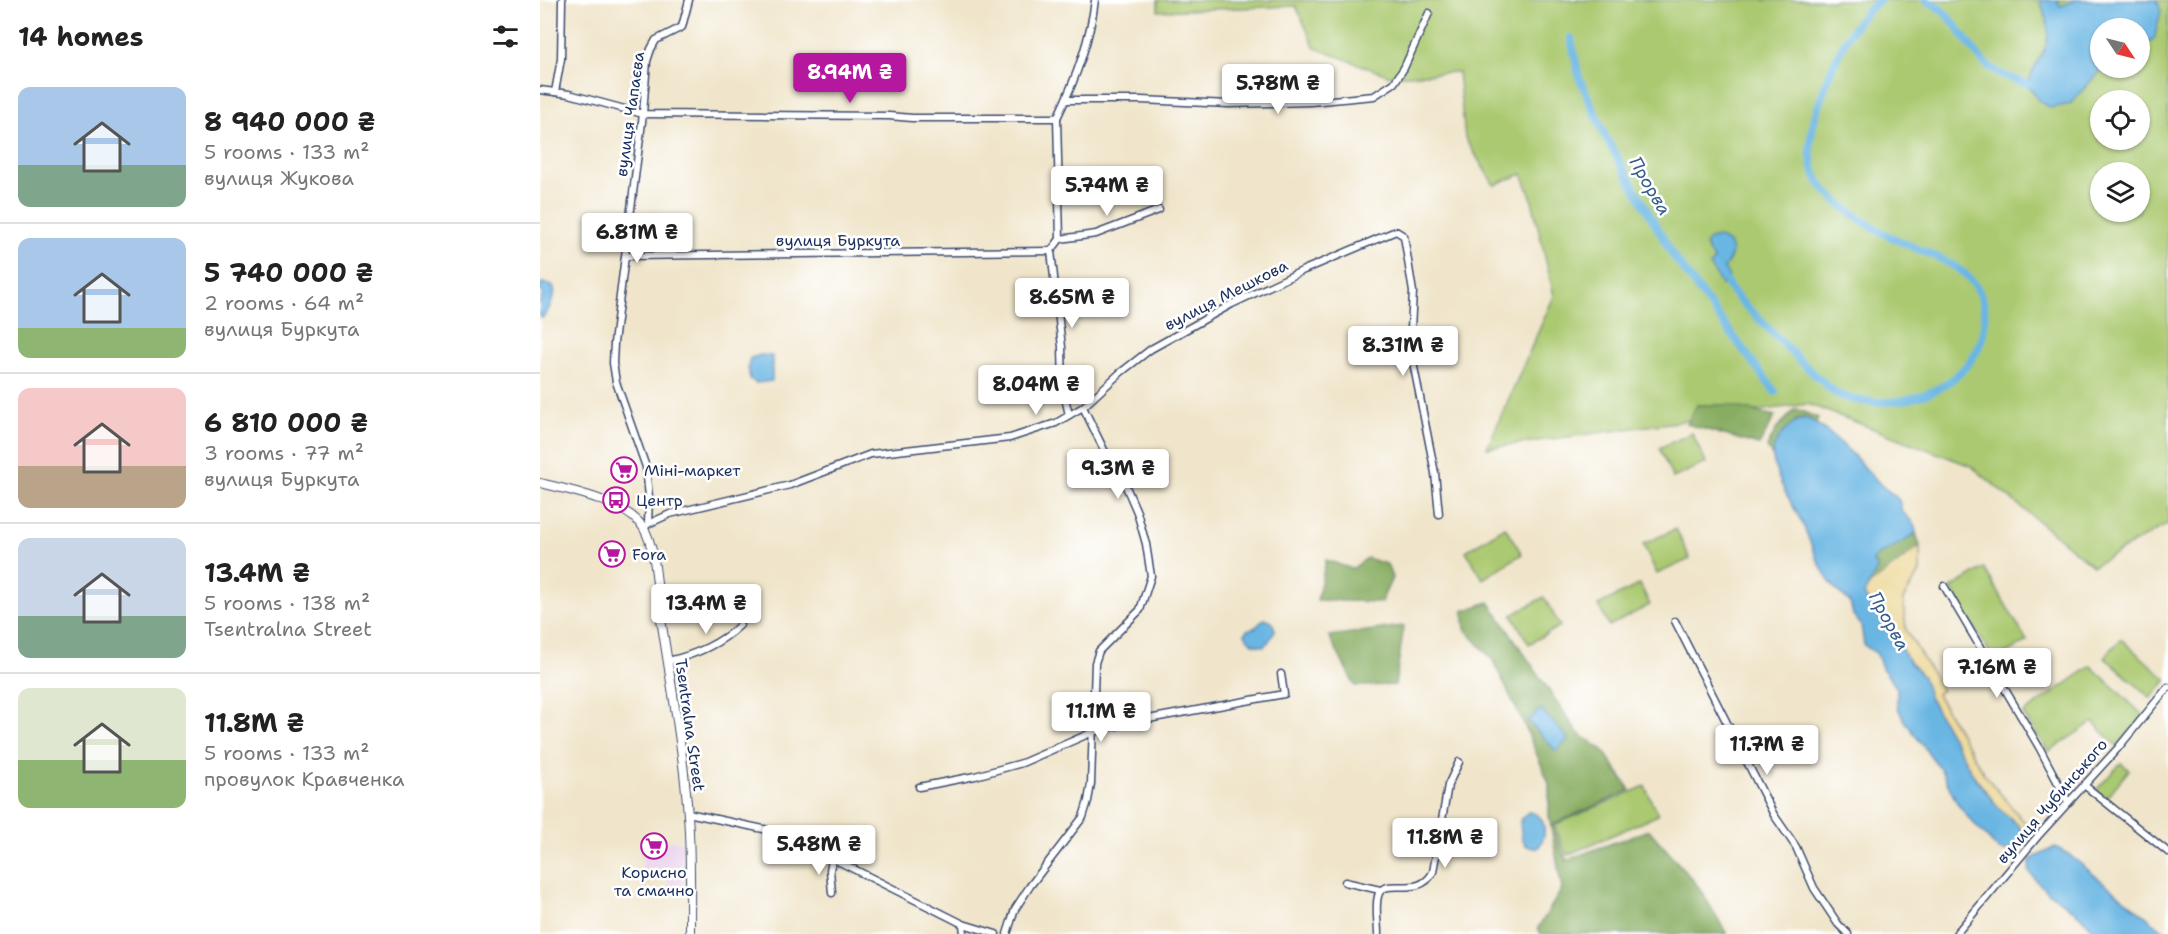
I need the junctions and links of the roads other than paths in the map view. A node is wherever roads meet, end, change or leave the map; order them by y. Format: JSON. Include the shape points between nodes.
{"nodes":[{"id":1,"x":562,"y":0,"type":"edge"},
{"id":2,"x":689,"y":0,"type":"edge"},
{"id":3,"x":1095,"y":0,"type":"edge"},
{"id":4,"x":1429,"y":13,"type":"dead end"},
{"id":5,"x":540,"y":90,"type":"edge"},
{"id":6,"x":555,"y":92,"type":"junction"},
{"id":7,"x":1066,"y":100,"type":"junction"},
{"id":8,"x":643,"y":114,"type":"junction"},
{"id":9,"x":1057,"y":118,"type":"junction"},
{"id":10,"x":1159,"y":210,"type":"dead end"},
{"id":11,"x":1060,"y":239,"type":"junction"},
{"id":12,"x":1051,"y":251,"type":"junction"},
{"id":13,"x":626,"y":256,"type":"junction"},
{"id":14,"x":1083,"y":407,"type":"junction"},
{"id":15,"x":1069,"y":415,"type":"junction"},
{"id":16,"x":540,"y":483,"type":"edge"},
{"id":17,"x":1439,"y":514,"type":"dead end"},
{"id":18,"x":646,"y":526,"type":"junction"},
{"id":19,"x":1944,"y":586,"type":"dead end"},
{"id":20,"x":1675,"y":621,"type":"dead end"},
{"id":21,"x":740,"y":625,"type":"dead end"},
{"id":22,"x":668,"y":661,"type":"junction"},
{"id":23,"x":1281,"y":674,"type":"dead end"},
{"id":24,"x":2168,"y":687,"type":"edge"},
{"id":25,"x":1094,"y":732,"type":"junction"},
{"id":26,"x":1459,"y":762,"type":"dead end"},
{"id":27,"x":2084,"y":785,"type":"junction"},
{"id":28,"x":919,"y":787,"type":"dead end"},
{"id":29,"x":2068,"y":802,"type":"junction"},
{"id":30,"x":688,"y":813,"type":"junction"},
{"id":31,"x":2168,"y":852,"type":"edge"},
{"id":32,"x":832,"y":860,"type":"junction"},
{"id":33,"x":1345,"y":882,"type":"dead end"},
{"id":34,"x":1380,"y":890,"type":"junction"},
{"id":35,"x":832,"y":893,"type":"dead end"},
{"id":36,"x":963,"y":924,"type":"junction"},
{"id":37,"x":690,"y":934,"type":"edge"},
{"id":38,"x":964,"y":934,"type":"edge"},
{"id":39,"x":996,"y":934,"type":"edge"},
{"id":40,"x":1007,"y":934,"type":"edge"},
{"id":41,"x":1378,"y":934,"type":"edge"},
{"id":42,"x":1848,"y":934,"type":"edge"},
{"id":43,"x":1956,"y":934,"type":"edge"}],
"edges":[{"from":1,"to":6,"type":"street","via":[[561,59]]},
{"from":2,"to":8,"type":"street","name":"вулиця Чапаєва","via":[[682,27],[656,40],[651,49]]},
{"from":3,"to":7,"type":"street","via":[[1092,27]]},
{"from":4,"to":7,"type":"street","via":[[1404,68],[1394,83],[1374,96],[1229,104]]},
{"from":5,"to":6,"type":"street"},
{"from":6,"to":8,"type":"street"},
{"from":7,"to":9,"type":"street"},
{"from":8,"to":9,"type":"street"},
{"from":8,"to":13,"type":"street","name":"вулиця Чапаєва"},
{"from":9,"to":11,"type":"street"},
{"from":10,"to":11,"type":"street","via":[[1096,234]]},
{"from":11,"to":12,"type":"street"},
{"from":12,"to":13,"type":"street","name":"вулиця Буркута"},
{"from":12,"to":15,"type":"street"},
{"from":13,"to":18,"type":"street","name":"вулиця Чапаєва","via":[[613,363],[646,467]]},
{"from":14,"to":15,"type":"street","name":"вулиця Мешкова"},
{"from":14,"to":17,"type":"street","name":"вулиця Мешкова","via":[[1161,343],[1232,304],[1396,231],[1404,236],[1413,292],[1410,346],[1435,473]]},
{"from":14,"to":25,"type":"street","via":[[1137,512],[1151,576],[1140,609],[1099,651],[1095,663]]},
{"from":15,"to":18,"type":"street","name":"вулиця Мешкова","via":[[1010,438],[871,454],[790,485],[670,514]]},
{"from":16,"to":18,"type":"street","via":[[609,504]]},
{"from":18,"to":22,"type":"street","name":"Tsentralna Street"},
{"from":19,"to":29,"type":"street"},
{"from":20,"to":42,"type":"street","via":[[1814,888]]},
{"from":21,"to":22,"type":"street","via":[[704,650]]},
{"from":22,"to":30,"type":"street","name":"Tsentralna Street"},
{"from":23,"to":25,"type":"street","via":[[1284,694]]},
{"from":24,"to":27,"type":"street","name":"вулиця Чубинського"},
{"from":25,"to":28,"type":"street","via":[[1022,763]]},
{"from":25,"to":40,"type":"street","via":[[1091,784],[1083,817],[1015,909]]},
{"from":26,"to":34,"type":"street","via":[[1448,785],[1429,880],[1422,885]]},
{"from":27,"to":29,"type":"street","name":"вулиця Чубинського"},
{"from":27,"to":31,"type":"street"},
{"from":29,"to":43,"type":"street","name":"вулиця Чубинського"},
{"from":30,"to":32,"type":"street","via":[[773,831]]},
{"from":30,"to":37,"type":"street","name":"Tsentralna Street"},
{"from":32,"to":35,"type":"street"},
{"from":32,"to":36,"type":"street"},
{"from":33,"to":34,"type":"street"},
{"from":34,"to":41,"type":"street"},
{"from":36,"to":38,"type":"street"},
{"from":36,"to":39,"type":"street"}]}
